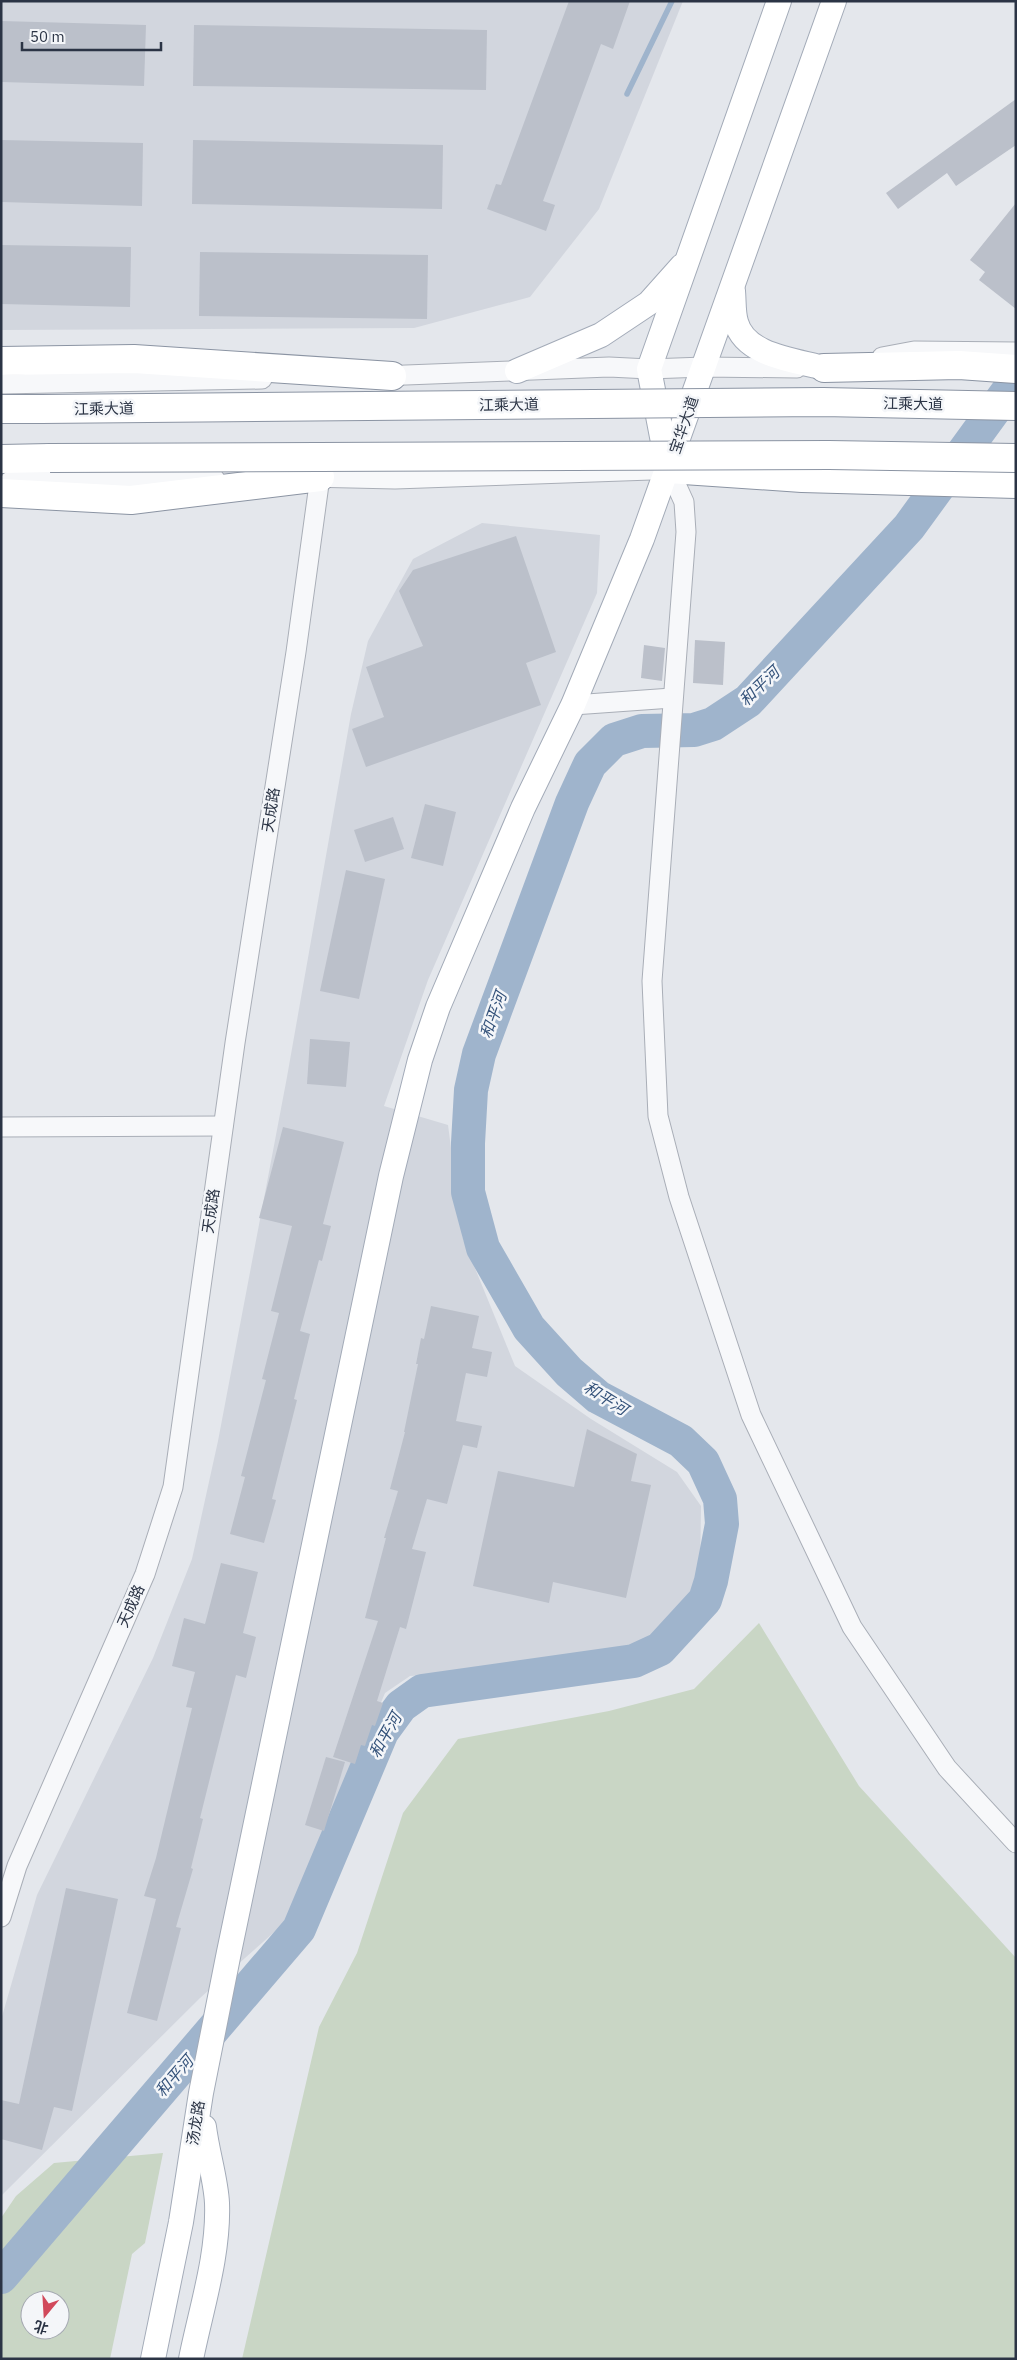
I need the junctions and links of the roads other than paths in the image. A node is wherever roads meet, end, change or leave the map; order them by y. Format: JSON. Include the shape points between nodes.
{"nodes":[{"id":1,"x":779,"y":1,"type":"edge"},
{"id":2,"x":834,"y":1,"type":"edge"},
{"id":3,"x":687,"y":261,"type":"junction"},
{"id":4,"x":733,"y":285,"type":"junction"},
{"id":5,"x":1012,"y":358,"type":"edge"},
{"id":6,"x":1,"y":361,"type":"edge"},
{"id":7,"x":704,"y":367,"type":"junction"},
{"id":8,"x":824,"y":368,"type":"junction"},
{"id":9,"x":650,"y":369,"type":"junction"},
{"id":10,"x":517,"y":371,"type":"junction"},
{"id":11,"x":392,"y":376,"type":"junction"},
{"id":12,"x":1016,"y":379,"type":"edge"},
{"id":13,"x":1,"y":384,"type":"edge"},
{"id":14,"x":1016,"y":406,"type":"edge"},
{"id":15,"x":1,"y":409,"type":"edge"},
{"id":16,"x":1016,"y":458,"type":"edge"},
{"id":17,"x":1,"y":459,"type":"edge"},
{"id":18,"x":669,"y":469,"type":"junction"},
{"id":19,"x":1016,"y":472,"type":"edge"},
{"id":20,"x":912,"y":475,"type":"junction"},
{"id":21,"x":320,"y":477,"type":"junction"},
{"id":22,"x":1,"y":482,"type":"edge"},
{"id":23,"x":1016,"y":484,"type":"edge"},
{"id":24,"x":1,"y":493,"type":"edge"},
{"id":25,"x":573,"y":705,"type":"junction"},
{"id":26,"x":672,"y":706,"type":"junction"},
{"id":27,"x":223,"y":1126,"type":"junction"},
{"id":28,"x":1,"y":1127,"type":"edge"},
{"id":29,"x":1016,"y":1843,"type":"edge"},
{"id":30,"x":1,"y":1917,"type":"edge"},
{"id":31,"x":201,"y":2093,"type":"junction"},
{"id":32,"x":153,"y":2359,"type":"edge"},
{"id":33,"x":190,"y":2359,"type":"edge"}],
"edges":[{"from":1,"to":3,"type":"main road"},
{"from":2,"to":4,"type":"main road","name":"宝华大道"},
{"from":3,"to":9,"type":"main road"},
{"from":3,"to":10,"type":"main road","via":[[649,303],[600,335]]},
{"from":4,"to":7,"type":"main road","name":"宝华大道"},
{"from":4,"to":8,"type":"main road","via":[[736,322],[745,339],[762,351]]},
{"from":5,"to":8,"type":"highway","via":[[959,365]]},
{"from":6,"to":11,"type":"highway","via":[[134,359]]},
{"from":7,"to":8,"type":"street"},
{"from":7,"to":9,"type":"street"},
{"from":7,"to":18,"type":"main road","name":"宝华大道"},
{"from":8,"to":12,"type":"street"},
{"from":9,"to":10,"type":"street","via":[[609,367]]},
{"from":9,"to":18,"type":"main road","name":"宝华大道"},
{"from":10,"to":11,"type":"street"},
{"from":11,"to":13,"type":"street"},
{"from":14,"to":15,"type":"highway","name":"江乘大道","bridge":true,"via":[[823,402]]},
{"from":16,"to":17,"type":"highway","bridge":true,"via":[[614,455]]},
{"from":18,"to":20,"type":"highway","via":[[802,478]]},
{"from":18,"to":21,"type":"street","via":[[395,479]]},
{"from":18,"to":25,"type":"main road"},
{"from":18,"to":26,"type":"street","via":[[684,502],[686,532]]},
{"from":19,"to":20,"type":"street"},
{"from":20,"to":23,"type":"highway"},
{"from":21,"to":22,"type":"street"},
{"from":21,"to":24,"type":"highway","via":[[131,500]]},
{"from":21,"to":27,"type":"street","name":"天成路"},
{"from":25,"to":26,"type":"street"},
{"from":25,"to":31,"type":"main road","via":[[522,808],[438,1007],[406,1110]]},
{"from":26,"to":29,"type":"street","via":[[652,981],[658,1116],[679,1197],[751,1415],[852,1627],[947,1768]]},
{"from":27,"to":28,"type":"street"},
{"from":27,"to":30,"type":"street","name":"天成路","via":[[173,1488],[145,1574],[17,1866]]},
{"from":31,"to":32,"type":"main road","name":"汤龙路","via":[[181,2222]]},
{"from":31,"to":33,"type":"main road","name":"汤龙路","via":[[207,2152],[217,2203],[213,2254]]}]}
